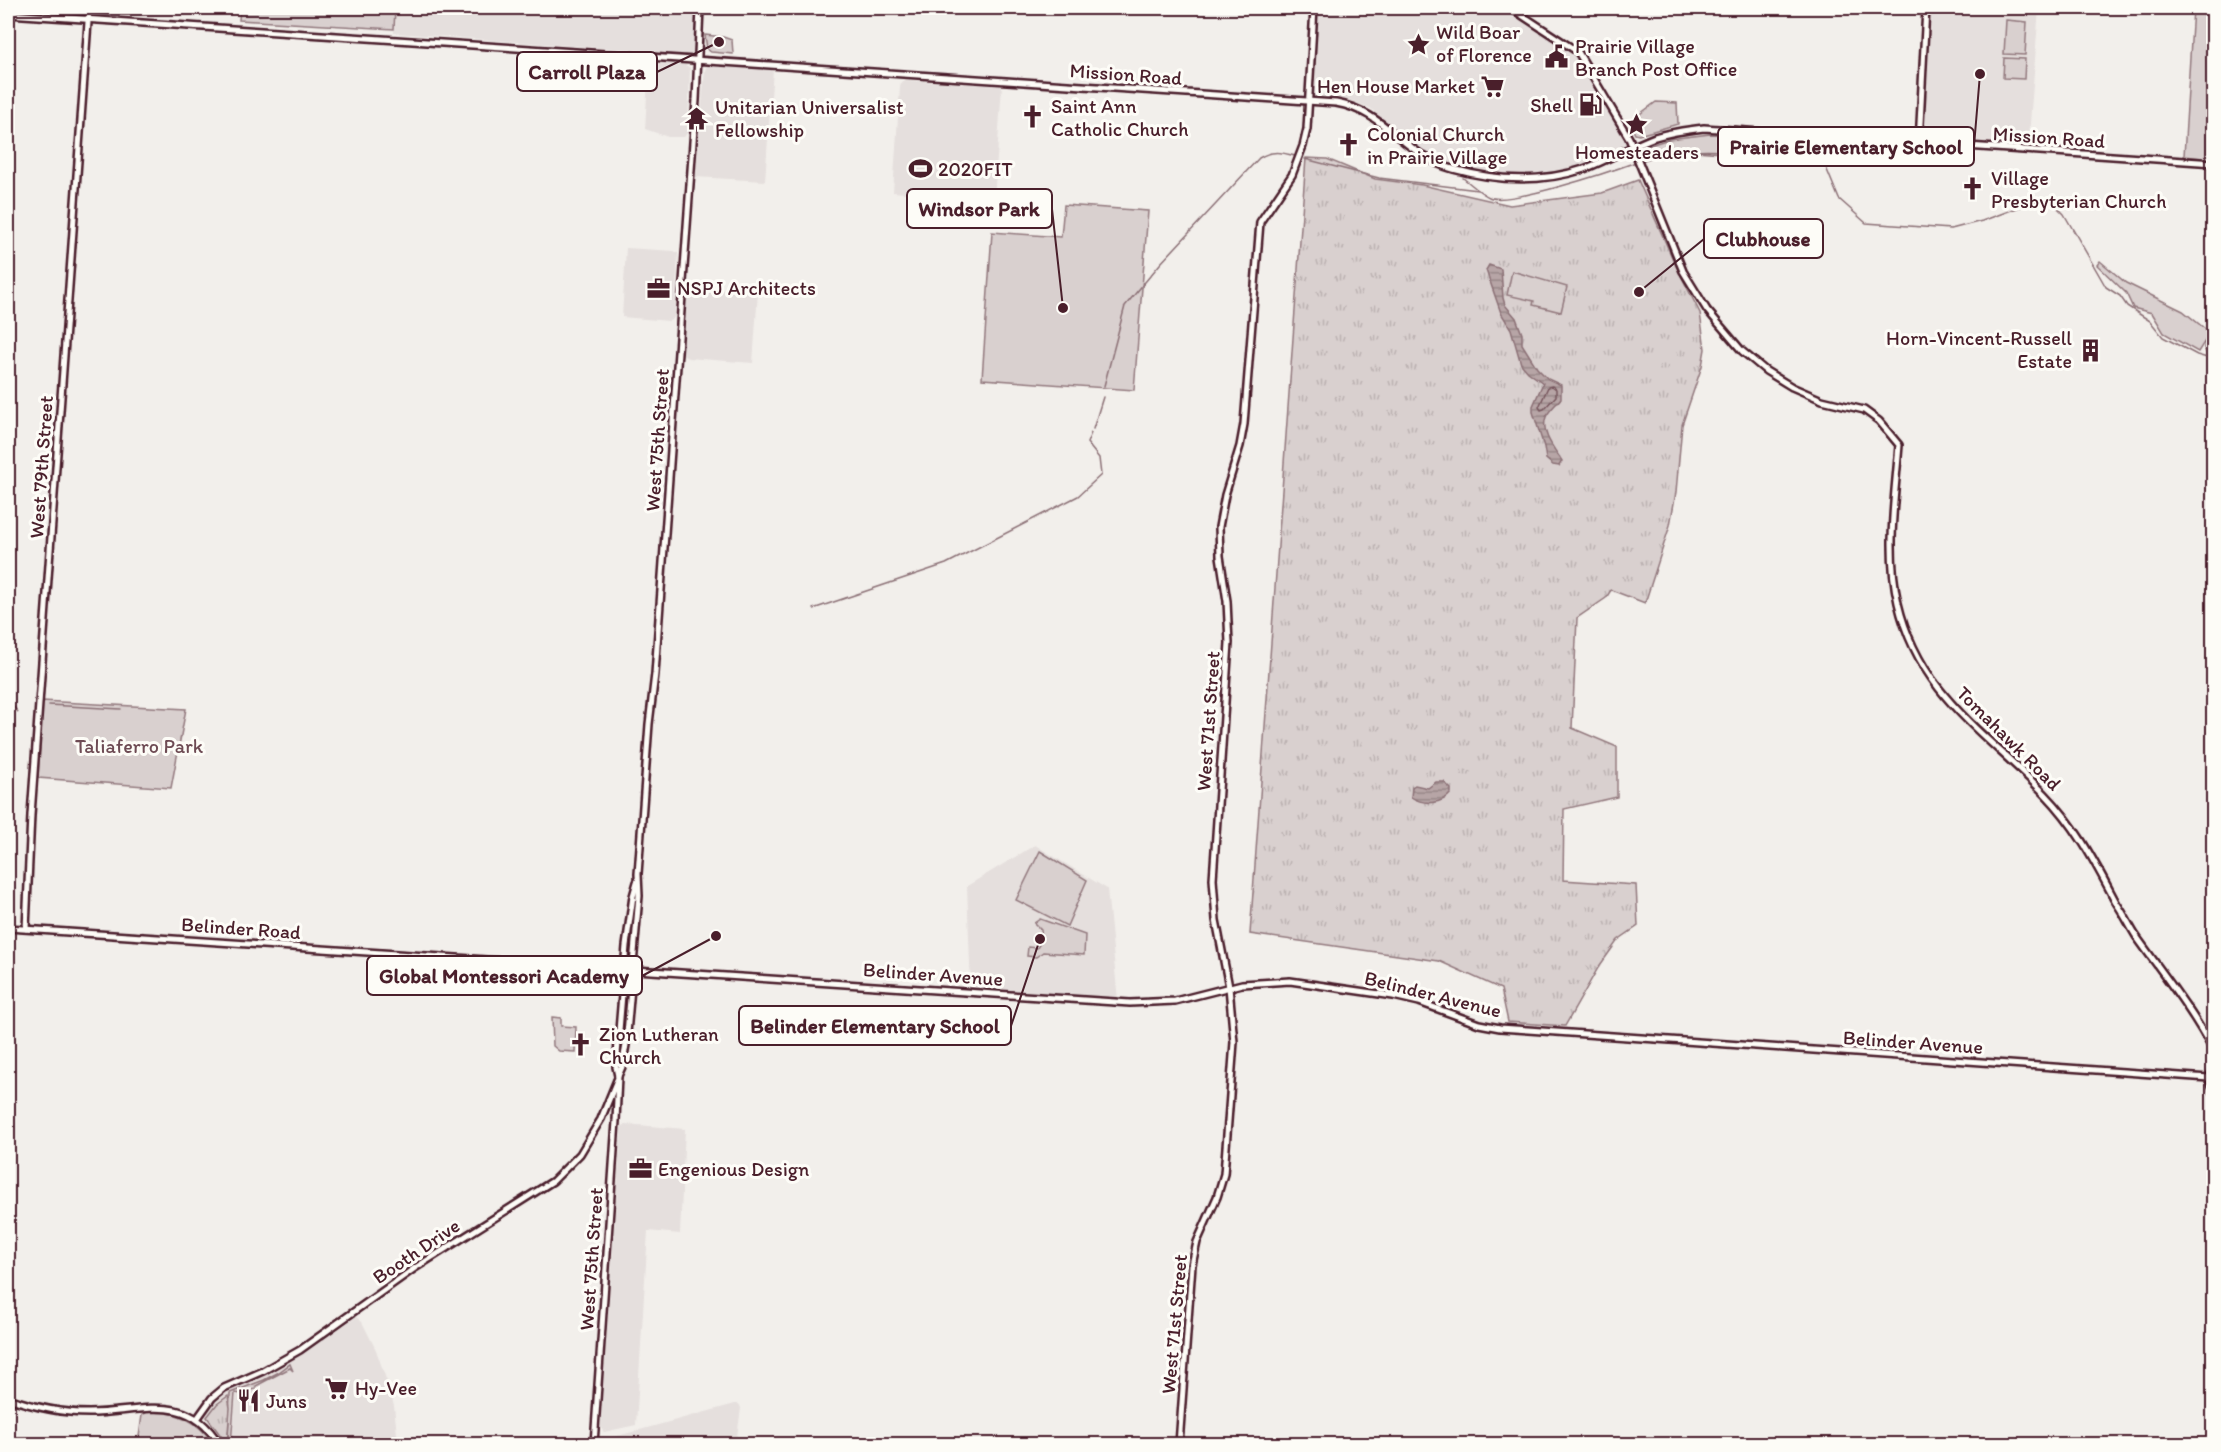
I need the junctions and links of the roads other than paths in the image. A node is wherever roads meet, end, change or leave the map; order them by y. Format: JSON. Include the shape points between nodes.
{"nodes":[{"id":1,"x":89,"y":8,"type":"edge"},
{"id":2,"x":700,"y":8,"type":"edge"},
{"id":3,"x":1314,"y":8,"type":"edge"},
{"id":4,"x":1510,"y":8,"type":"edge"},
{"id":5,"x":1926,"y":8,"type":"edge"},
{"id":6,"x":8,"y":14,"type":"edge"},
{"id":7,"x":88,"y":19,"type":"junction"},
{"id":8,"x":698,"y":59,"type":"junction"},
{"id":9,"x":1308,"y":101,"type":"junction"},
{"id":10,"x":1919,"y":143,"type":"junction"},
{"id":11,"x":1633,"y":147,"type":"junction"},
{"id":12,"x":2214,"y":163,"type":"edge"},
{"id":13,"x":639,"y":874,"type":"junction"},
{"id":14,"x":8,"y":928,"type":"edge"},
{"id":15,"x":26,"y":929,"type":"junction"},
{"id":16,"x":473,"y":958,"type":"joint"},
{"id":17,"x":624,"y":968,"type":"junction"},
{"id":18,"x":632,"y":968,"type":"junction"},
{"id":19,"x":1229,"y":987,"type":"junction"},
{"id":20,"x":2214,"y":1052,"type":"edge"},
{"id":21,"x":2214,"y":1068,"type":"edge"},
{"id":22,"x":618,"y":1076,"type":"junction"},
{"id":23,"x":2209,"y":1078,"type":"junction"},
{"id":24,"x":2214,"y":1092,"type":"edge"},
{"id":25,"x":8,"y":1398,"type":"edge"},
{"id":26,"x":197,"y":1419,"type":"junction"},
{"id":27,"x":219,"y":1444,"type":"edge"},
{"id":28,"x":594,"y":1444,"type":"edge"},
{"id":29,"x":1179,"y":1444,"type":"edge"}],
"edges":[{"from":1,"to":7,"type":"street","name":"West 79th Street"},
{"from":2,"to":8,"type":"street","name":"West 75th Street"},
{"from":3,"to":9,"type":"street","name":"West 71st Street"},
{"from":4,"to":11,"type":"street","name":"Tomahawk Road","via":[[1578,52]]},
{"from":5,"to":10,"type":"street"},
{"from":6,"to":7,"type":"street","name":"Mission Road"},
{"from":7,"to":8,"type":"street","name":"Mission Road"},
{"from":7,"to":15,"type":"street","name":"West 79th Street"},
{"from":8,"to":9,"type":"street","name":"Mission Road"},
{"from":8,"to":13,"type":"street","name":"West 75th Street"},
{"from":9,"to":11,"type":"street","name":"Mission Road","via":[[1354,106],[1434,163],[1496,178],[1564,174]]},
{"from":9,"to":19,"type":"street","name":"West 71st Street","via":[[1299,157],[1285,187],[1260,222],[1244,424],[1219,527],[1229,643],[1213,890]]},
{"from":10,"to":11,"type":"street","name":"Mission Road","via":[[1704,128],[1670,133]]},
{"from":10,"to":12,"type":"street","name":"Mission Road"},
{"from":11,"to":20,"type":"street","name":"Tomahawk Road","via":[[1683,271],[1707,310],[1742,351],[1792,387],[1822,400],[1864,410],[1899,445],[1892,552],[1898,602],[1918,656],[1958,712],[2046,794],[2080,835],[2134,933],[2187,1005]]},
{"from":13,"to":17,"type":"street","name":"West 75th Street"},
{"from":13,"to":18,"type":"street","name":"West 75th Street"},
{"from":14,"to":15,"type":"street","name":"Belinder Road"},
{"from":15,"to":16,"type":"street","name":"Belinder Road"},
{"from":16,"to":17,"type":"street","name":"Belinder Avenue"},
{"from":17,"to":18,"type":"street","name":"Belinder Avenue"},
{"from":17,"to":22,"type":"street","name":"West 75th Street"},
{"from":18,"to":19,"type":"street","name":"Belinder Avenue","via":[[1130,1003],[1175,1001]]},
{"from":18,"to":22,"type":"street","name":"West 75th Street","via":[[626,1045]]},
{"from":19,"to":23,"type":"street","name":"Belinder Avenue","via":[[1281,981],[1319,984],[1409,999],[1500,1028]]},
{"from":19,"to":29,"type":"street","name":"West 71st Street","via":[[1234,1042],[1226,1159],[1221,1188],[1193,1255]]},
{"from":21,"to":23,"type":"street"},
{"from":22,"to":26,"type":"street","name":"Booth Drive","via":[[590,1139],[553,1181],[415,1268],[300,1350],[224,1388]]},
{"from":22,"to":28,"type":"street","name":"West 75th Street"},
{"from":23,"to":24,"type":"street"},
{"from":25,"to":26,"type":"street","via":[[76,1412],[168,1408]]},
{"from":26,"to":27,"type":"street"}]}
